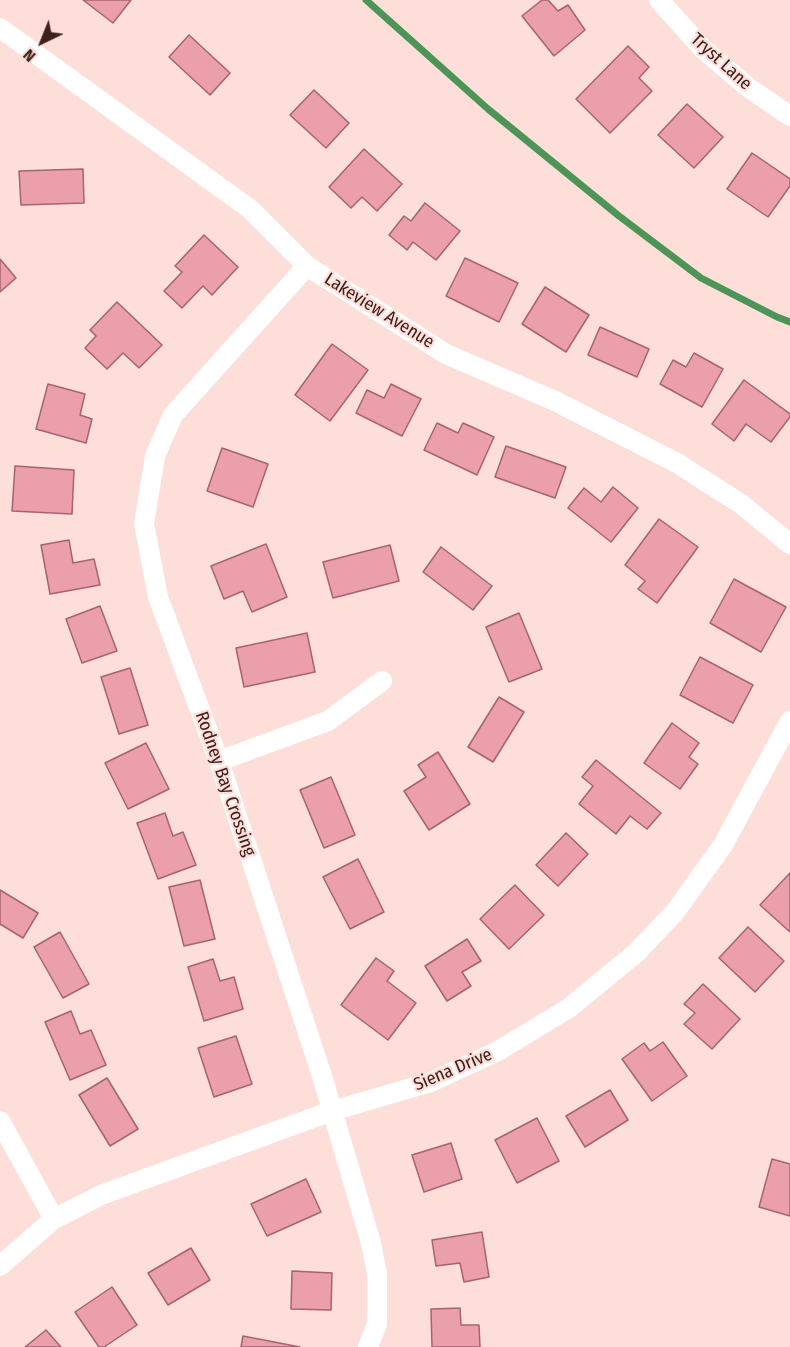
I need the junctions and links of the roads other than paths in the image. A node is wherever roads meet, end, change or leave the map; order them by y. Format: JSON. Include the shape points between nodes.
{"nodes":[{"id":1,"x":659,"y":0,"type":"edge"},
{"id":2,"x":0,"y":28,"type":"edge"},
{"id":3,"x":790,"y":116,"type":"edge"},
{"id":4,"x":307,"y":266,"type":"junction"},
{"id":5,"x":790,"y":544,"type":"edge"},
{"id":6,"x":382,"y":681,"type":"dead end"},
{"id":7,"x":790,"y":721,"type":"edge"},
{"id":8,"x":219,"y":761,"type":"junction"},
{"id":9,"x":332,"y":1111,"type":"junction"},
{"id":10,"x":0,"y":1121,"type":"edge"},
{"id":11,"x":54,"y":1219,"type":"junction"},
{"id":12,"x":0,"y":1266,"type":"edge"},
{"id":13,"x":368,"y":1347,"type":"edge"}],
"edges":[{"from":1,"to":3,"type":"street","name":"Tryst Lane","via":[[703,49]]},
{"from":2,"to":4,"type":"street","name":"Lakeview Avenue","via":[[250,209]]},
{"from":4,"to":5,"type":"street","name":"Lakeview Avenue","via":[[446,354],[555,401],[676,464],[741,504]]},
{"from":4,"to":8,"type":"street","name":"Rodney Bay Crossing","via":[[173,415],[155,456],[144,524],[158,597]]},
{"from":6,"to":8,"type":"street","via":[[328,721]]},
{"from":7,"to":9,"type":"street","name":"Siena Drive","via":[[723,845],[675,912],[636,953],[568,1008],[498,1051],[430,1082]]},
{"from":8,"to":9,"type":"street","name":"Rodney Bay Crossing"},
{"from":9,"to":11,"type":"street","name":"Siena Drive","via":[[101,1194]]},
{"from":9,"to":13,"type":"street","name":"Rodney Bay Crossing","via":[[377,1274],[376,1324]]},
{"from":10,"to":11,"type":"street"},
{"from":11,"to":12,"type":"street","name":"Siena Drive"}]}
